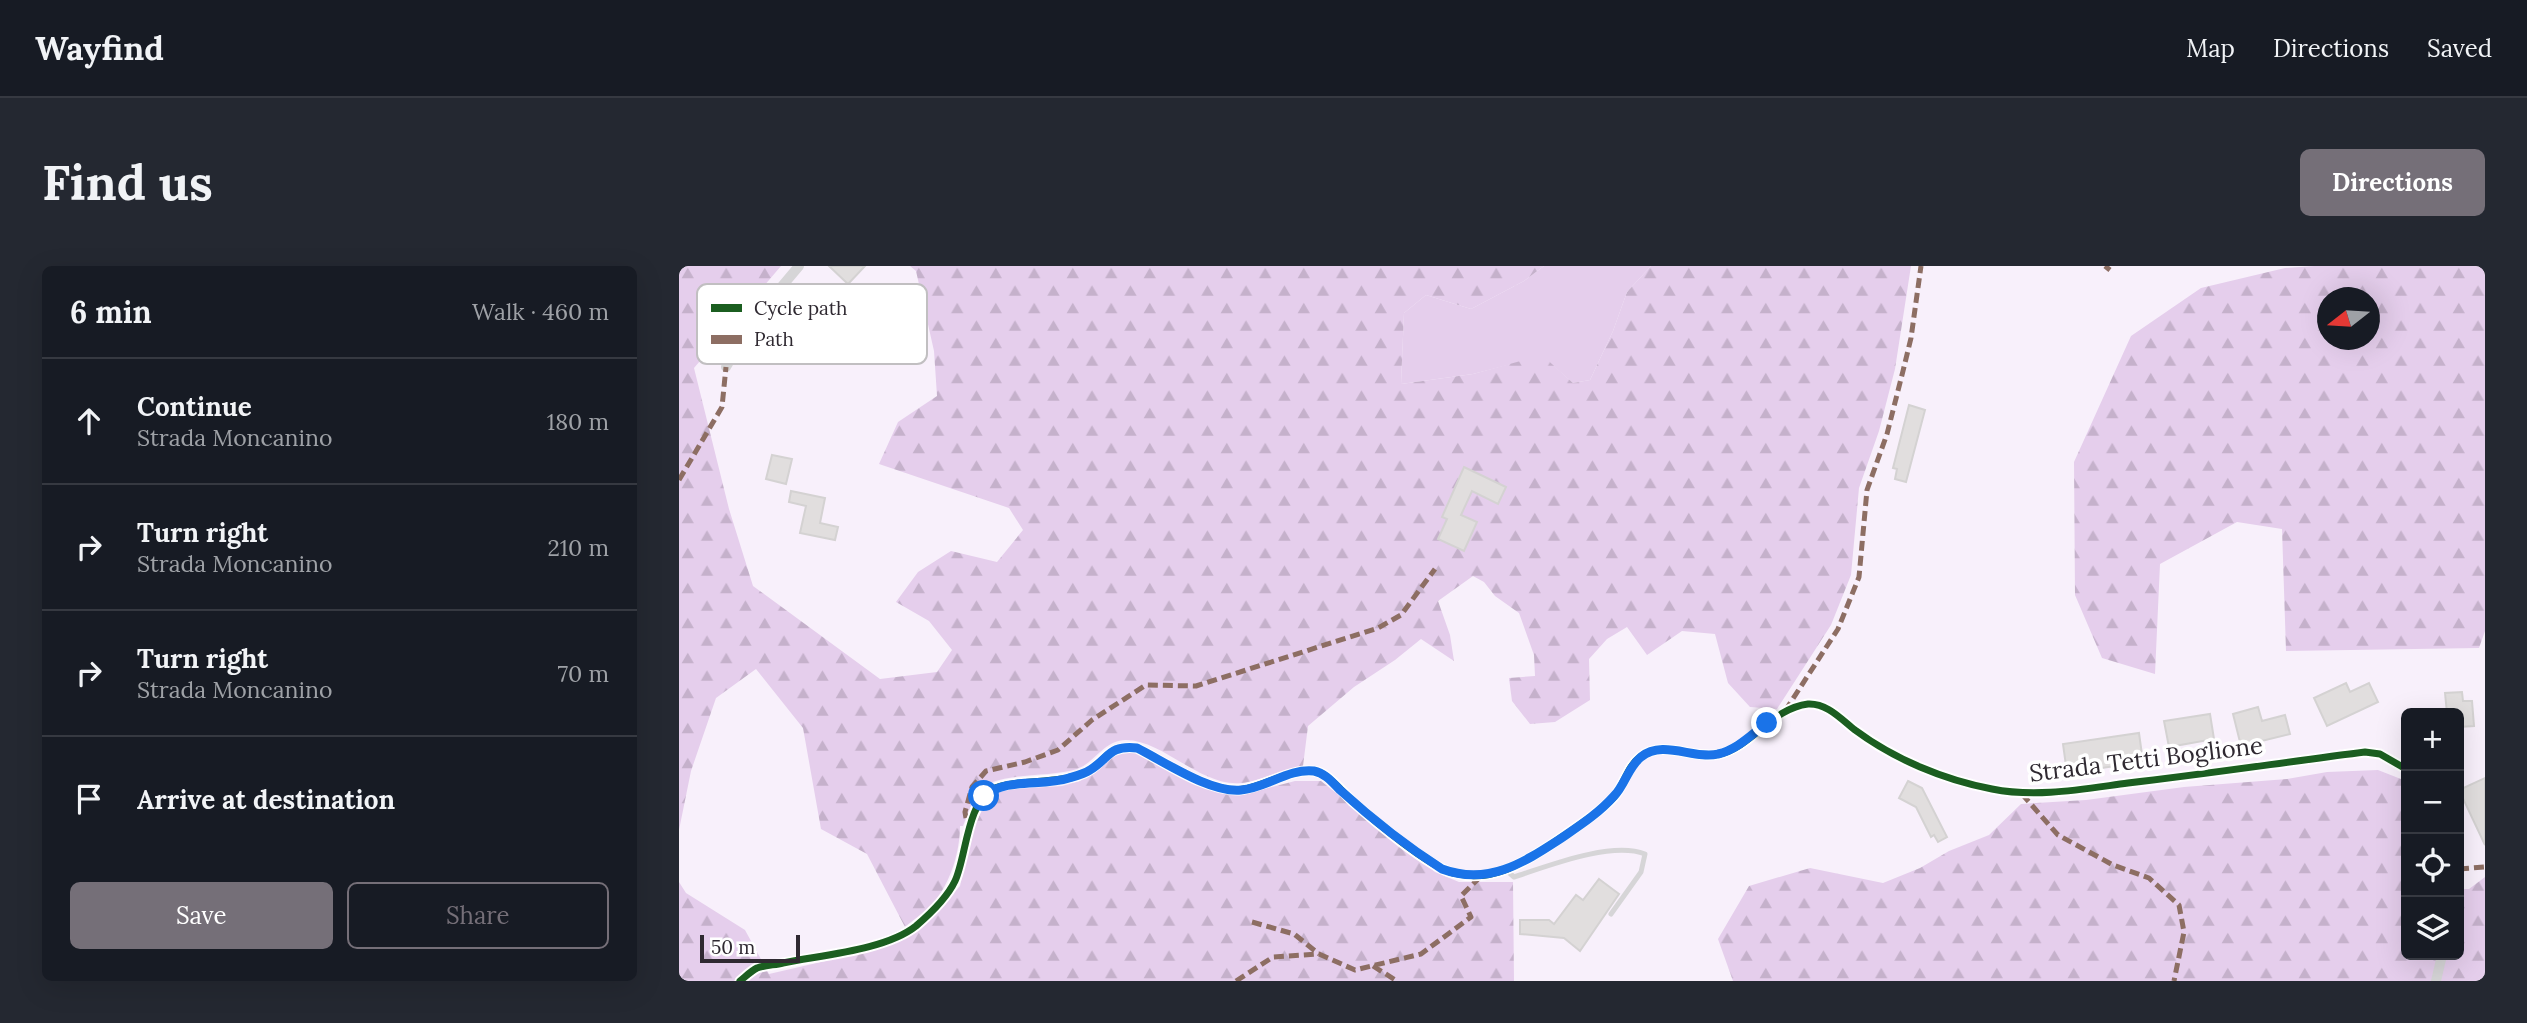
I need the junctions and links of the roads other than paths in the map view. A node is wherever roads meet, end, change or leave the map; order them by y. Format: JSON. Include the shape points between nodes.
{"nodes":[{"id":1,"x":799,"y":266,"type":"edge"},
{"id":2,"x":784,"y":284,"type":"edge"},
{"id":3,"x":728,"y":364,"type":"edge"},
{"id":4,"x":726,"y":367,"type":"dead end"},
{"id":5,"x":2401,"y":765,"type":"edge"},
{"id":6,"x":1506,"y":870,"type":"junction"},
{"id":7,"x":1611,"y":914,"type":"dead end"},
{"id":8,"x":2441,"y":960,"type":"edge"},
{"id":9,"x":740,"y":981,"type":"edge"},
{"id":10,"x":2436,"y":981,"type":"edge"}],
"edges":[{"from":1,"to":2,"type":"street"},
{"from":3,"to":4,"type":"street"},
{"from":5,"to":6,"type":"street","name":"Strada Tetti Boglione","via":[[2365,752],[2022,794],[1987,789],[1899,758],[1819,705],[1801,706],[1716,755],[1663,750],[1641,756],[1601,810]]},
{"from":6,"to":7,"type":"lane","via":[[1514,877],[1574,857],[1635,850],[1645,854],[1641,872]]},
{"from":6,"to":9,"type":"street","via":[[1471,876],[1442,869],[1366,814],[1323,774],[1286,775],[1242,790],[1222,788],[1137,748],[1125,747],[1109,752],[1083,774],[993,789],[984,796],[945,897],[898,937],[755,969]]},
{"from":8,"to":10,"type":"street"}]}
